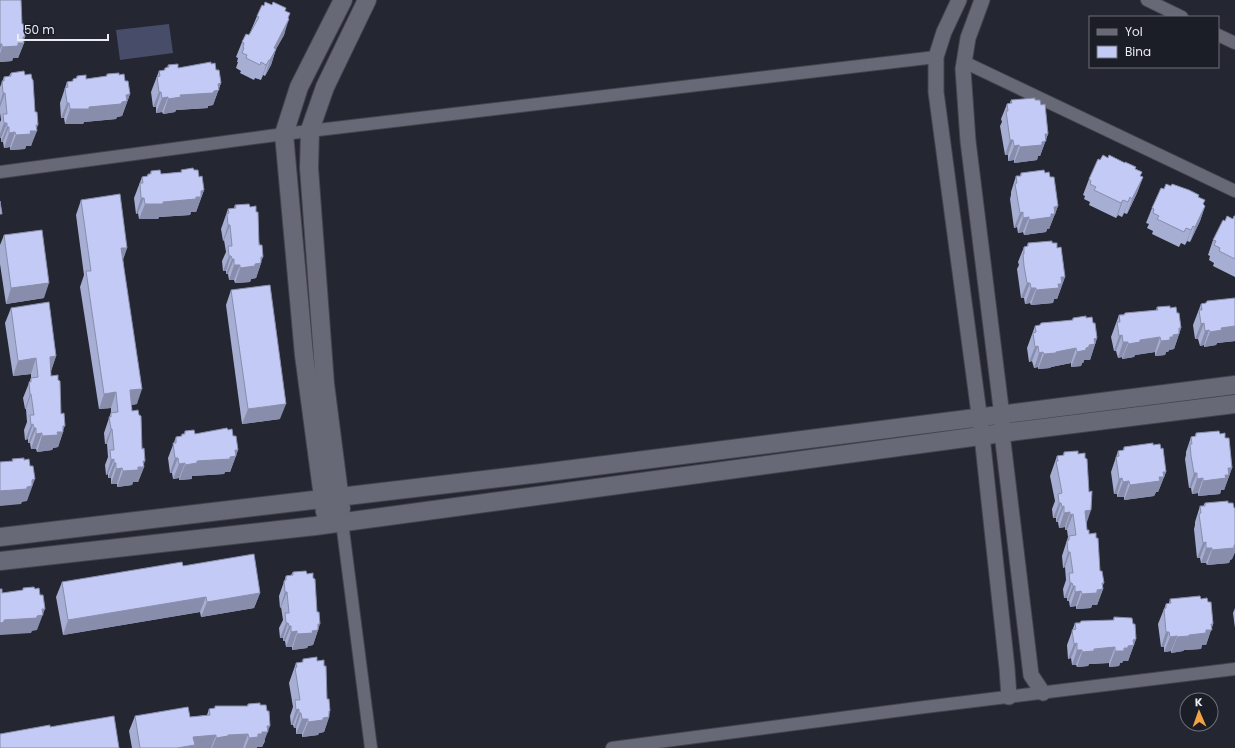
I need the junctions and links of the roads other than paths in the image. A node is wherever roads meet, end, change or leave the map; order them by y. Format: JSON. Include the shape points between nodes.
{"nodes":[{"id":1,"x":343,"y":0,"type":"edge"},
{"id":2,"x":367,"y":0,"type":"edge"},
{"id":3,"x":959,"y":0,"type":"edge"},
{"id":4,"x":982,"y":0,"type":"edge"},
{"id":5,"x":1147,"y":0,"type":"edge"},
{"id":6,"x":1180,"y":16,"type":"edge"},
{"id":7,"x":1219,"y":35,"type":"edge"},
{"id":8,"x":1235,"y":43,"type":"edge"},
{"id":9,"x":936,"y":57,"type":"junction"},
{"id":10,"x":964,"y":62,"type":"junction"},
{"id":11,"x":310,"y":130,"type":"junction"},
{"id":12,"x":284,"y":134,"type":"junction"},
{"id":13,"x":0,"y":172,"type":"edge"},
{"id":14,"x":1235,"y":191,"type":"edge"},
{"id":15,"x":1235,"y":386,"type":"edge"},
{"id":16,"x":1235,"y":404,"type":"edge"},
{"id":17,"x":1002,"y":424,"type":"junction"},
{"id":18,"x":981,"y":427,"type":"junction"},
{"id":19,"x":340,"y":498,"type":"junction"},
{"id":20,"x":322,"y":500,"type":"junction"},
{"id":21,"x":334,"y":523,"type":"junction"},
{"id":22,"x":0,"y":537,"type":"edge"},
{"id":23,"x":0,"y":561,"type":"edge"},
{"id":24,"x":1235,"y":669,"type":"edge"},
{"id":25,"x":1043,"y":693,"type":"junction"},
{"id":26,"x":1009,"y":697,"type":"junction"},
{"id":27,"x":371,"y":748,"type":"edge"},
{"id":28,"x":612,"y":748,"type":"edge"}],
"edges":[{"from":1,"to":12,"type":"main road","via":[[300,87]]},
{"from":2,"to":11,"type":"main road","via":[[325,87]]},
{"from":3,"to":9,"type":"street"},
{"from":4,"to":10,"type":"street","via":[[968,38]]},
{"from":5,"to":6,"type":"street"},
{"from":7,"to":8,"type":"street"},
{"from":9,"to":11,"type":"street"},
{"from":9,"to":18,"type":"street","via":[[936,92]]},
{"from":10,"to":14,"type":"street"},
{"from":10,"to":17,"type":"street","via":[[968,141]]},
{"from":11,"to":12,"type":"street"},
{"from":11,"to":19,"type":"main road","via":[[309,168],[325,384]]},
{"from":12,"to":13,"type":"street"},
{"from":12,"to":20,"type":"main road","via":[[304,355]]},
{"from":15,"to":17,"type":"main road"},
{"from":16,"to":17,"type":"main road"},
{"from":17,"to":18,"type":"main road"},
{"from":17,"to":25,"type":"street","via":[[1031,675]]},
{"from":18,"to":19,"type":"main road"},
{"from":18,"to":21,"type":"main road"},
{"from":18,"to":26,"type":"street"},
{"from":19,"to":20,"type":"main road"},
{"from":19,"to":21,"type":"main road"},
{"from":20,"to":21,"type":"main road"},
{"from":20,"to":22,"type":"main road"},
{"from":21,"to":23,"type":"main road"},
{"from":21,"to":27,"type":"street"},
{"from":24,"to":25,"type":"street"},
{"from":25,"to":26,"type":"street"},
{"from":26,"to":28,"type":"street"}]}
